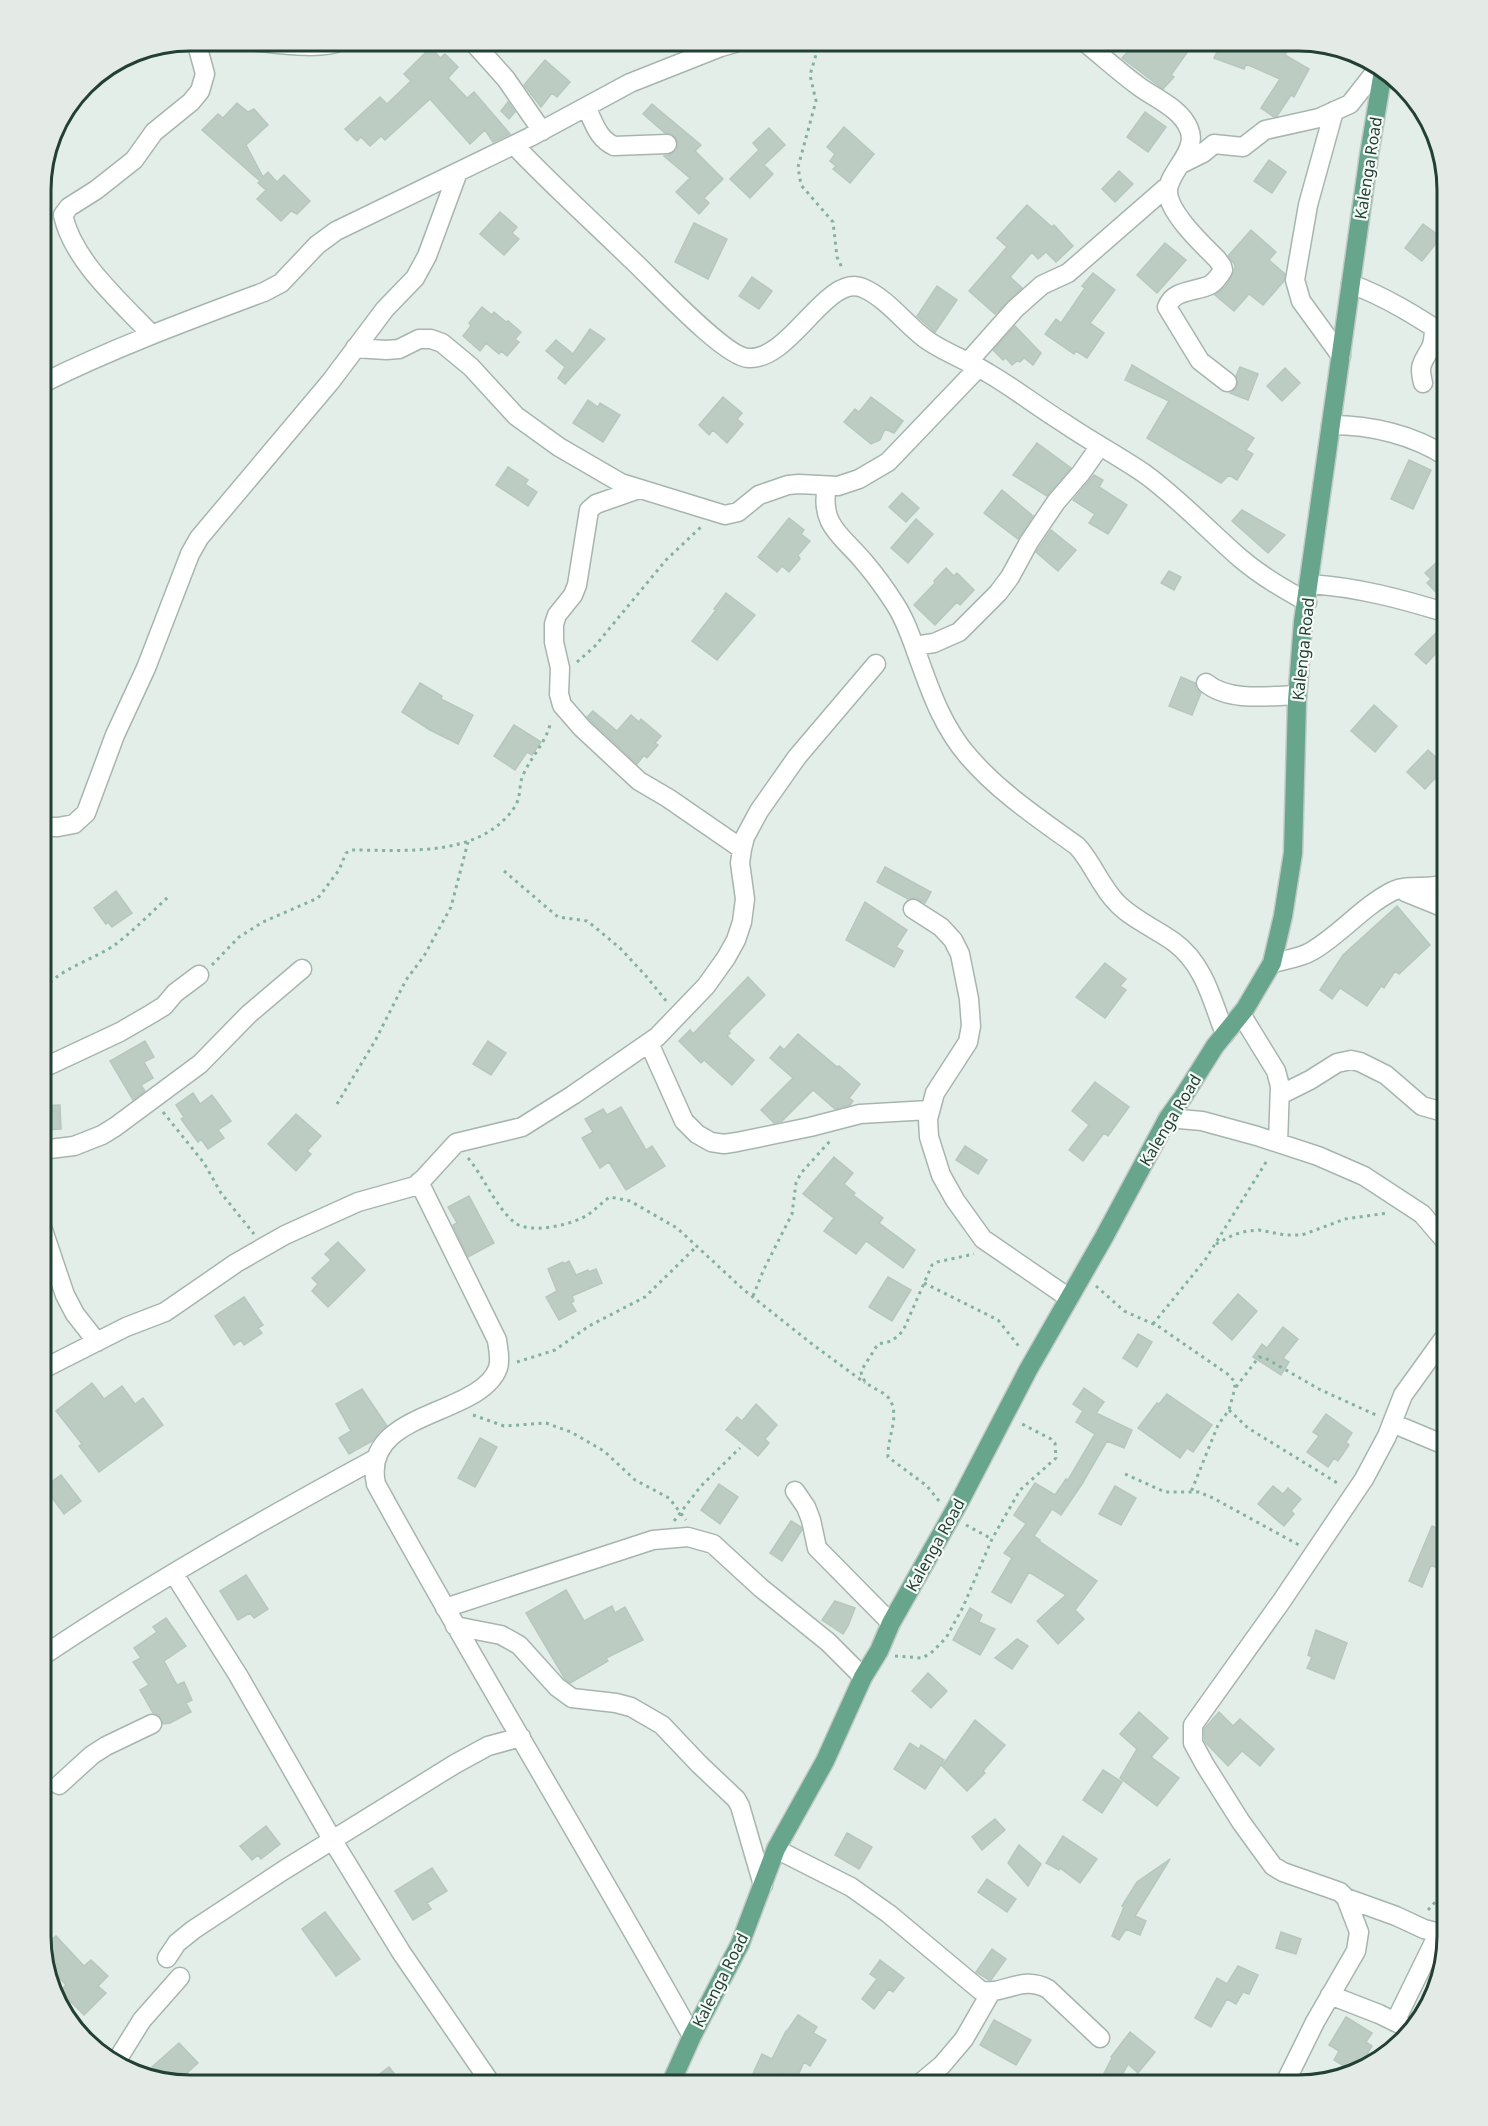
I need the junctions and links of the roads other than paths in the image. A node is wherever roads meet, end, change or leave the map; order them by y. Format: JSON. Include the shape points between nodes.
{"nodes":[{"id":1,"x":199,"y":51,"type":"edge"},
{"id":2,"x":481,"y":51,"type":"edge"},
{"id":3,"x":711,"y":51,"type":"edge"},
{"id":4,"x":1095,"y":51,"type":"edge"},
{"id":5,"x":1374,"y":74,"type":"edge"},
{"id":6,"x":1382,"y":79,"type":"edge"},
{"id":7,"x":586,"y":107,"type":"junction"},
{"id":8,"x":1334,"y":111,"type":"junction"},
{"id":9,"x":542,"y":130,"type":"junction"},
{"id":10,"x":667,"y":144,"type":"dead end"},
{"id":11,"x":514,"y":145,"type":"junction"},
{"id":12,"x":1181,"y":164,"type":"junction"},
{"id":13,"x":458,"y":172,"type":"junction"},
{"id":14,"x":1169,"y":185,"type":"junction"},
{"id":15,"x":1351,"y":284,"type":"junction"},
{"id":16,"x":1437,"y":329,"type":"edge"},
{"id":17,"x":151,"y":334,"type":"junction"},
{"id":18,"x":1437,"y":337,"type":"edge"},
{"id":19,"x":355,"y":348,"type":"junction"},
{"id":20,"x":1341,"y":356,"type":"junction"},
{"id":21,"x":973,"y":365,"type":"junction"},
{"id":22,"x":51,"y":379,"type":"edge"},
{"id":23,"x":1227,"y":382,"type":"dead end"},
{"id":24,"x":1423,"y":383,"type":"dead end"},
{"id":25,"x":1331,"y":425,"type":"junction"},
{"id":26,"x":1100,"y":446,"type":"junction"},
{"id":27,"x":1437,"y":452,"type":"edge"},
{"id":28,"x":827,"y":486,"type":"junction"},
{"id":29,"x":639,"y":489,"type":"junction"},
{"id":30,"x":1308,"y":593,"type":"junction"},
{"id":31,"x":1437,"y":610,"type":"edge"},
{"id":32,"x":914,"y":646,"type":"junction"},
{"id":33,"x":876,"y":664,"type":"dead end"},
{"id":34,"x":1206,"y":683,"type":"dead end"},
{"id":35,"x":1298,"y":695,"type":"junction"},
{"id":36,"x":51,"y":828,"type":"edge"},
{"id":37,"x":742,"y":849,"type":"junction"},
{"id":38,"x":1437,"y":886,"type":"edge"},
{"id":39,"x":1397,"y":889,"type":"junction"},
{"id":40,"x":1437,"y":905,"type":"edge"},
{"id":41,"x":913,"y":909,"type":"dead end"},
{"id":42,"x":1272,"y":963,"type":"junction"},
{"id":43,"x":302,"y":969,"type":"dead end"},
{"id":44,"x":199,"y":975,"type":"road end"},
{"id":45,"x":1241,"y":1014,"type":"junction"},
{"id":46,"x":1225,"y":1034,"type":"junction"},
{"id":47,"x":650,"y":1043,"type":"junction"},
{"id":48,"x":51,"y":1065,"type":"edge"},
{"id":49,"x":1280,"y":1095,"type":"junction"},
{"id":50,"x":929,"y":1110,"type":"junction"},
{"id":51,"x":1437,"y":1110,"type":"edge"},
{"id":52,"x":1168,"y":1118,"type":"junction"},
{"id":53,"x":1278,"y":1143,"type":"junction"},
{"id":54,"x":51,"y":1149,"type":"edge"},
{"id":55,"x":419,"y":1182,"type":"junction"},
{"id":56,"x":1437,"y":1231,"type":"edge"},
{"id":57,"x":51,"y":1254,"type":"edge"},
{"id":58,"x":1069,"y":1298,"type":"junction"},
{"id":59,"x":97,"y":1342,"type":"junction"},
{"id":60,"x":1437,"y":1349,"type":"edge"},
{"id":61,"x":51,"y":1365,"type":"edge"},
{"id":62,"x":1392,"y":1423,"type":"junction"},
{"id":63,"x":1437,"y":1441,"type":"edge"},
{"id":64,"x":375,"y":1459,"type":"junction"},
{"id":65,"x":795,"y":1491,"type":"dead end"},
{"id":66,"x":174,"y":1574,"type":"junction"},
{"id":67,"x":445,"y":1608,"type":"junction"},
{"id":68,"x":891,"y":1623,"type":"junction"},
{"id":69,"x":455,"y":1626,"type":"junction"},
{"id":70,"x":51,"y":1650,"type":"edge"},
{"id":71,"x":864,"y":1677,"type":"junction"},
{"id":72,"x":152,"y":1724,"type":"dead end"},
{"id":73,"x":521,"y":1737,"type":"junction"},
{"id":74,"x":59,"y":1785,"type":"dead end"},
{"id":75,"x":333,"y":1841,"type":"junction"},
{"id":76,"x":776,"y":1849,"type":"junction"},
{"id":77,"x":764,"y":1885,"type":"junction"},
{"id":78,"x":1346,"y":1898,"type":"junction"},
{"id":79,"x":1437,"y":1931,"type":"edge"},
{"id":80,"x":1436,"y":1948,"type":"edge"},
{"id":81,"x":168,"y":1958,"type":"dead end"},
{"id":82,"x":180,"y":1977,"type":"dead end"},
{"id":83,"x":990,"y":1992,"type":"junction"},
{"id":84,"x":1330,"y":1995,"type":"junction"},
{"id":85,"x":1402,"y":2025,"type":"edge"},
{"id":86,"x":692,"y":2036,"type":"junction"},
{"id":87,"x":1100,"y":2038,"type":"dead end"},
{"id":88,"x":120,"y":2056,"type":"edge"},
{"id":89,"x":485,"y":2075,"type":"edge"},
{"id":90,"x":674,"y":2075,"type":"edge"},
{"id":91,"x":930,"y":2075,"type":"edge"},
{"id":92,"x":1289,"y":2075,"type":"edge"}],
"edges":[{"from":1,"to":17,"type":"street","via":[[205,74],[192,102],[154,132],[134,160],[63,215],[66,232],[89,267]]},
{"from":2,"to":9,"type":"street"},
{"from":3,"to":7,"type":"street","via":[[630,83]]},
{"from":4,"to":12,"type":"street","via":[[1176,112],[1189,127],[1187,154]]},
{"from":5,"to":8,"type":"street","via":[[1350,104]]},
{"from":6,"to":15,"type":"main road","name":"Kalenga Road"},
{"from":7,"to":9,"type":"street"},
{"from":7,"to":10,"type":"street","via":[[598,132],[614,146]]},
{"from":8,"to":12,"type":"street","via":[[1264,130],[1243,147],[1214,144]]},
{"from":8,"to":20,"type":"street","via":[[1308,205],[1295,280],[1301,301]]},
{"from":9,"to":11,"type":"street"},
{"from":11,"to":13,"type":"street"},
{"from":11,"to":21,"type":"street","via":[[700,326],[742,357],[759,358],[772,351],[831,297],[850,285],[866,290],[927,341]]},
{"from":12,"to":14,"type":"street"},
{"from":13,"to":17,"type":"street","via":[[336,231],[273,288]]},
{"from":13,"to":19,"type":"street","via":[[415,278]]},
{"from":14,"to":21,"type":"street","via":[[1068,273],[1042,285],[1016,309]]},
{"from":14,"to":23,"type":"street","via":[[1169,197],[1177,214],[1223,270],[1212,284],[1172,299],[1168,310],[1200,361]]},
{"from":15,"to":16,"type":"street","via":[[1400,305]]},
{"from":15,"to":20,"type":"main road","name":"Kalenga Road"},
{"from":17,"to":22,"type":"street"},
{"from":18,"to":24,"type":"street","via":[[1421,362]]},
{"from":19,"to":29,"type":"street","via":[[399,349],[419,339],[442,343],[471,367],[516,416],[558,447]]},
{"from":19,"to":36,"type":"street","via":[[199,538],[86,813],[74,824]]},
{"from":20,"to":25,"type":"main road","name":"Kalenga Road"},
{"from":21,"to":26,"type":"street"},
{"from":21,"to":28,"type":"street","via":[[888,462],[859,479]]},
{"from":25,"to":27,"type":"street","via":[[1382,430]]},
{"from":25,"to":30,"type":"main road","name":"Kalenga Road"},
{"from":26,"to":30,"type":"street","via":[[1146,475],[1275,584]]},
{"from":26,"to":32,"type":"street","via":[[1056,502],[998,593],[958,632],[934,643]]},
{"from":28,"to":29,"type":"street","via":[[788,485],[759,495],[733,514],[725,515]]},
{"from":28,"to":32,"type":"street","via":[[825,509],[831,525],[897,606]]},
{"from":29,"to":37,"type":"street","via":[[589,510],[577,585],[554,624],[560,701],[582,728],[639,781]]},
{"from":30,"to":31,"type":"street","via":[[1334,585]]},
{"from":30,"to":35,"type":"main road","name":"Kalenga Road"},
{"from":32,"to":46,"type":"street","via":[[934,700],[968,755],[999,788],[1077,846],[1117,903],[1175,943],[1195,962]]},
{"from":33,"to":37,"type":"street","via":[[798,757],[759,811]]},
{"from":34,"to":35,"type":"street","via":[[1231,694]]},
{"from":35,"to":42,"type":"main road","name":"Kalenga Road","via":[[1293,852]]},
{"from":37,"to":47,"type":"street","via":[[740,863],[746,899],[736,940],[706,986]]},
{"from":38,"to":39,"type":"street"},
{"from":39,"to":40,"type":"street"},
{"from":39,"to":42,"type":"street","via":[[1310,952]]},
{"from":41,"to":50,"type":"street","via":[[941,927],[960,954],[971,1026],[968,1042],[951,1065]]},
{"from":42,"to":45,"type":"main road","name":"Kalenga Road"},
{"from":43,"to":54,"type":"street","via":[[249,1014],[200,1064],[102,1135],[74,1146]]},
{"from":44,"to":48,"type":"street","via":[[151,1014]]},
{"from":45,"to":46,"type":"main road","name":"Kalenga Road"},
{"from":45,"to":49,"type":"street","via":[[1276,1071]]},
{"from":46,"to":52,"type":"main road","name":"Kalenga Road"},
{"from":47,"to":50,"type":"street","via":[[684,1122],[711,1142],[730,1143],[860,1114]]},
{"from":47,"to":55,"type":"street","via":[[522,1127],[456,1143]]},
{"from":49,"to":51,"type":"street","via":[[1337,1063],[1351,1060],[1386,1075],[1422,1106]]},
{"from":49,"to":53,"type":"street"},
{"from":50,"to":58,"type":"street","via":[[929,1137],[941,1175],[983,1239]]},
{"from":52,"to":53,"type":"street","via":[[1202,1120]]},
{"from":52,"to":58,"type":"main road","name":"Kalenga Road"},
{"from":53,"to":56,"type":"street","via":[[1364,1176],[1422,1214]]},
{"from":55,"to":59,"type":"street","via":[[358,1202],[285,1235],[165,1312]]},
{"from":55,"to":64,"type":"street","via":[[497,1340],[498,1368],[478,1391],[410,1423],[386,1442]]},
{"from":57,"to":59,"type":"street","via":[[65,1295]]},
{"from":58,"to":68,"type":"main road","name":"Kalenga Road"},
{"from":59,"to":61,"type":"street"},
{"from":60,"to":62,"type":"street","via":[[1403,1395]]},
{"from":62,"to":63,"type":"street"},
{"from":62,"to":78,"type":"street","via":[[1354,1493],[1191,1732],[1205,1765],[1273,1866],[1340,1892]]},
{"from":64,"to":66,"type":"street","via":[[256,1523]]},
{"from":64,"to":67,"type":"street","via":[[376,1484]]},
{"from":65,"to":68,"type":"street","via":[[806,1507],[817,1548]]},
{"from":66,"to":70,"type":"street"},
{"from":66,"to":75,"type":"street","via":[[238,1675]]},
{"from":67,"to":69,"type":"street"},
{"from":67,"to":71,"type":"street","via":[[653,1540],[688,1537],[713,1544]]},
{"from":68,"to":71,"type":"main road","name":"Kalenga Road"},
{"from":69,"to":73,"type":"street"},
{"from":69,"to":77,"type":"street","via":[[501,1635],[519,1645],[572,1698],[631,1707],[662,1725],[736,1799]]},
{"from":71,"to":76,"type":"main road","name":"Kalenga Road","via":[[825,1761]]},
{"from":72,"to":74,"type":"street","via":[[92,1755]]},
{"from":73,"to":75,"type":"street","via":[[488,1746],[455,1764]]},
{"from":73,"to":86,"type":"street"},
{"from":75,"to":81,"type":"street","via":[[193,1930],[177,1943]]},
{"from":75,"to":89,"type":"street","via":[[401,1952]]},
{"from":76,"to":77,"type":"main road","name":"Kalenga Road"},
{"from":76,"to":83,"type":"street","via":[[851,1887],[980,1990]]},
{"from":77,"to":86,"type":"main road","name":"Kalenga Road","via":[[740,1944]]},
{"from":78,"to":79,"type":"street"},
{"from":78,"to":84,"type":"street","via":[[1359,1932],[1356,1951]]},
{"from":80,"to":85,"type":"street"},
{"from":82,"to":88,"type":"street","via":[[142,2020]]},
{"from":83,"to":87,"type":"street","via":[[1016,1985],[1040,1985]]},
{"from":83,"to":91,"type":"street","via":[[964,2039]]},
{"from":84,"to":85,"type":"street"},
{"from":84,"to":92,"type":"street"},
{"from":86,"to":90,"type":"main road","name":"Kalenga Road"}]}
